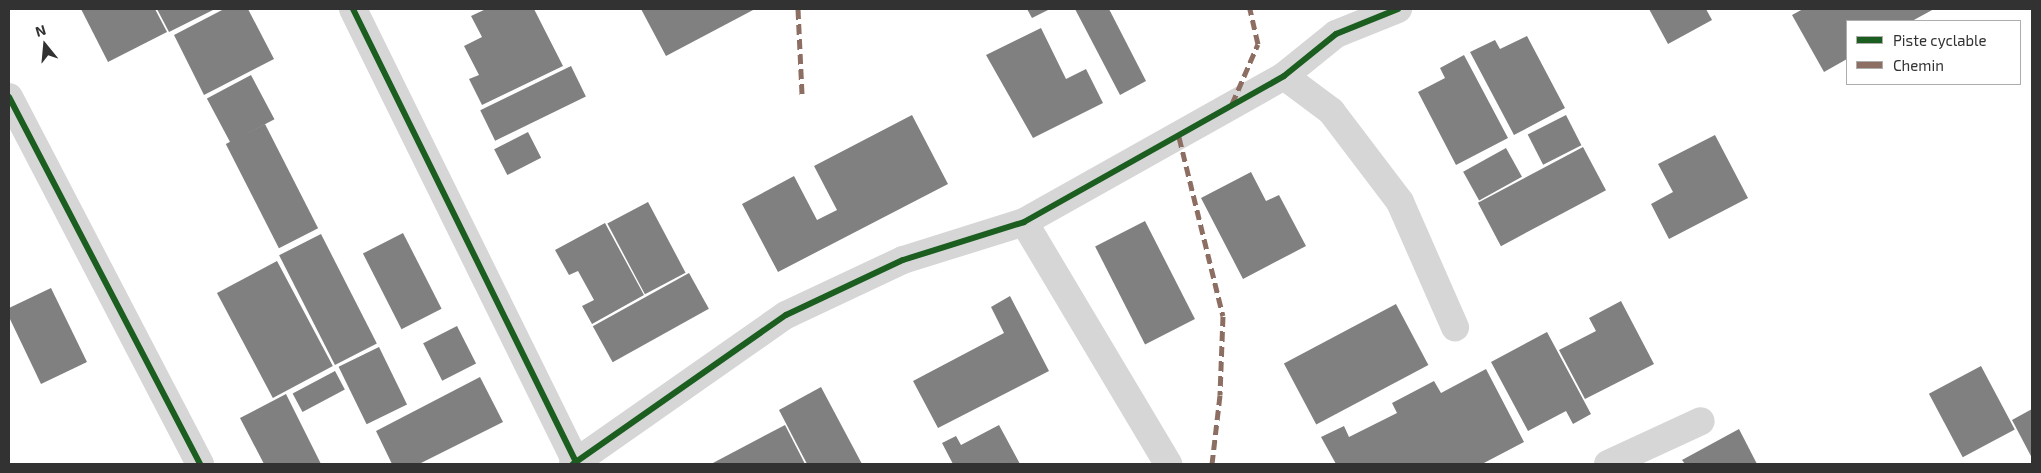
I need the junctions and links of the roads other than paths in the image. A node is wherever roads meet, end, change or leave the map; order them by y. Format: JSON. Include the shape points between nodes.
{"nodes":[{"id":1,"x":354,"y":9,"type":"edge"},
{"id":2,"x":1398,"y":9,"type":"edge"},
{"id":3,"x":1284,"y":76,"type":"junction"},
{"id":4,"x":9,"y":97,"type":"edge"},
{"id":5,"x":1024,"y":222,"type":"junction"},
{"id":6,"x":1455,"y":328,"type":"dead end"},
{"id":7,"x":1701,"y":421,"type":"dead end"},
{"id":8,"x":200,"y":464,"type":"edge"},
{"id":9,"x":575,"y":464,"type":"edge"},
{"id":10,"x":1168,"y":464,"type":"edge"},
{"id":11,"x":1608,"y":464,"type":"edge"}],
"edges":[{"from":1,"to":9,"type":"street"},
{"from":2,"to":3,"type":"street","via":[[1336,34]]},
{"from":3,"to":5,"type":"street"},
{"from":3,"to":6,"type":"street","via":[[1331,111],[1400,202]]},
{"from":4,"to":8,"type":"street"},
{"from":5,"to":9,"type":"street","via":[[903,260],[786,315]]},
{"from":5,"to":10,"type":"street"},
{"from":7,"to":11,"type":"street"}]}
